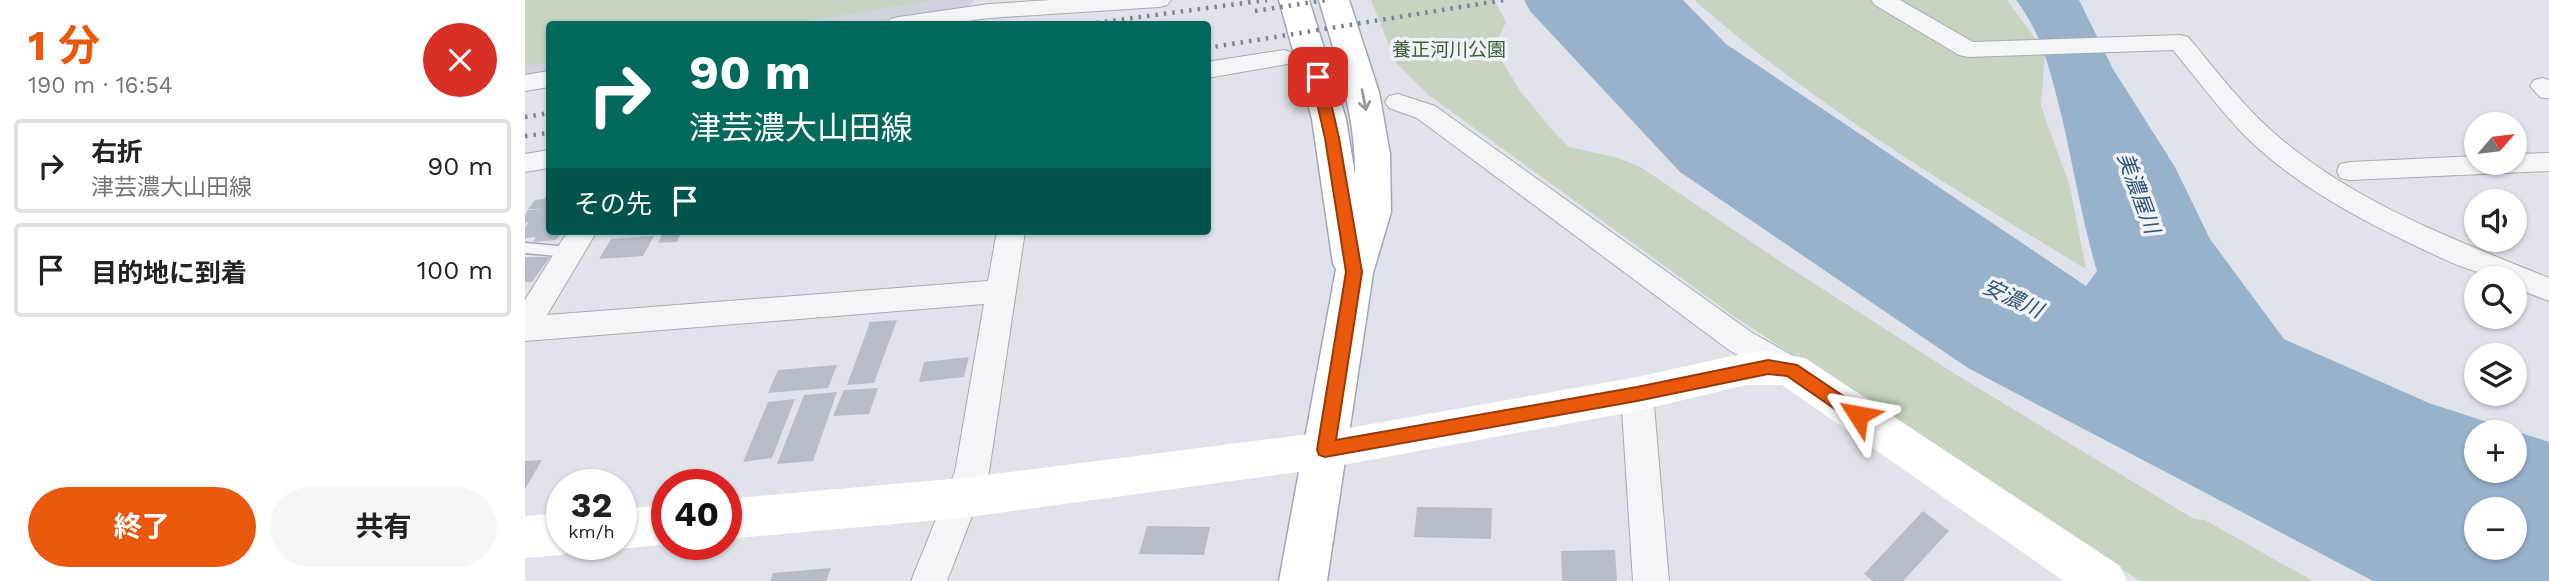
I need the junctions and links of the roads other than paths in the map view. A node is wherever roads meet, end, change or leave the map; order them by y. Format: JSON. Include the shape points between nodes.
{"nodes":[{"id":1,"x":1159,"y":0,"type":"edge"},
{"id":2,"x":1294,"y":0,"type":"edge"},
{"id":3,"x":1334,"y":0,"type":"edge"},
{"id":4,"x":1883,"y":0,"type":"edge"},
{"id":5,"x":990,"y":5,"type":"edge"},
{"id":6,"x":913,"y":21,"type":"edge"},
{"id":7,"x":1284,"y":58,"type":"dead end"},
{"id":8,"x":1211,"y":69,"type":"edge"},
{"id":9,"x":546,"y":80,"type":"edge"},
{"id":10,"x":525,"y":83,"type":"edge"},
{"id":11,"x":1398,"y":102,"type":"dead end"},
{"id":12,"x":546,"y":160,"type":"edge"},
{"id":13,"x":2549,"y":162,"type":"edge"},
{"id":14,"x":525,"y":163,"type":"edge"},
{"id":15,"x":2350,"y":171,"type":"dead end"},
{"id":16,"x":1010,"y":235,"type":"edge"},
{"id":17,"x":576,"y":242,"type":"edge"},
{"id":18,"x":525,"y":248,"type":"edge"},
{"id":19,"x":1354,"y":272,"type":"junction"},
{"id":20,"x":2549,"y":290,"type":"edge"},
{"id":21,"x":1002,"y":291,"type":"junction"},
{"id":22,"x":525,"y":327,"type":"edge"},
{"id":23,"x":1791,"y":370,"type":"junction"},
{"id":24,"x":1637,"y":394,"type":"junction"},
{"id":25,"x":1325,"y":450,"type":"junction"},
{"id":26,"x":962,"y":498,"type":"junction"},
{"id":27,"x":742,"y":518,"type":"edge"},
{"id":28,"x":546,"y":535,"type":"edge"},
{"id":29,"x":525,"y":537,"type":"edge"},
{"id":30,"x":929,"y":581,"type":"edge"},
{"id":31,"x":1303,"y":581,"type":"edge"},
{"id":32,"x":1651,"y":581,"type":"edge"},
{"id":33,"x":2103,"y":581,"type":"edge"}],
"edges":[{"from":1,"to":5,"type":"street"},
{"from":2,"to":19,"type":"street","via":[[1329,118]]},
{"from":3,"to":19,"type":"street","one_way":true,"via":[[1363,92],[1373,154],[1373,212]]},
{"from":4,"to":20,"type":"street","via":[[1968,50],[2181,42],[2241,116],[2307,174],[2402,228]]},
{"from":5,"to":6,"type":"street"},
{"from":7,"to":8,"type":"street"},
{"from":9,"to":10,"type":"street"},
{"from":11,"to":23,"type":"street","via":[[1426,112],[1740,341]]},
{"from":12,"to":14,"type":"street"},
{"from":13,"to":15,"type":"street"},
{"from":16,"to":21,"type":"street"},
{"from":17,"to":18,"type":"lane"},
{"from":17,"to":22,"type":"street"},
{"from":19,"to":25,"type":"street"},
{"from":21,"to":22,"type":"street"},
{"from":21,"to":26,"type":"street","via":[[972,472]]},
{"from":23,"to":24,"type":"street","via":[[1746,369]]},
{"from":23,"to":33,"type":"street"},
{"from":24,"to":25,"type":"street"},
{"from":24,"to":32,"type":"street"},
{"from":25,"to":26,"type":"street"},
{"from":25,"to":31,"type":"street"},
{"from":26,"to":27,"type":"street"},
{"from":26,"to":30,"type":"street"},
{"from":28,"to":29,"type":"street"}]}
